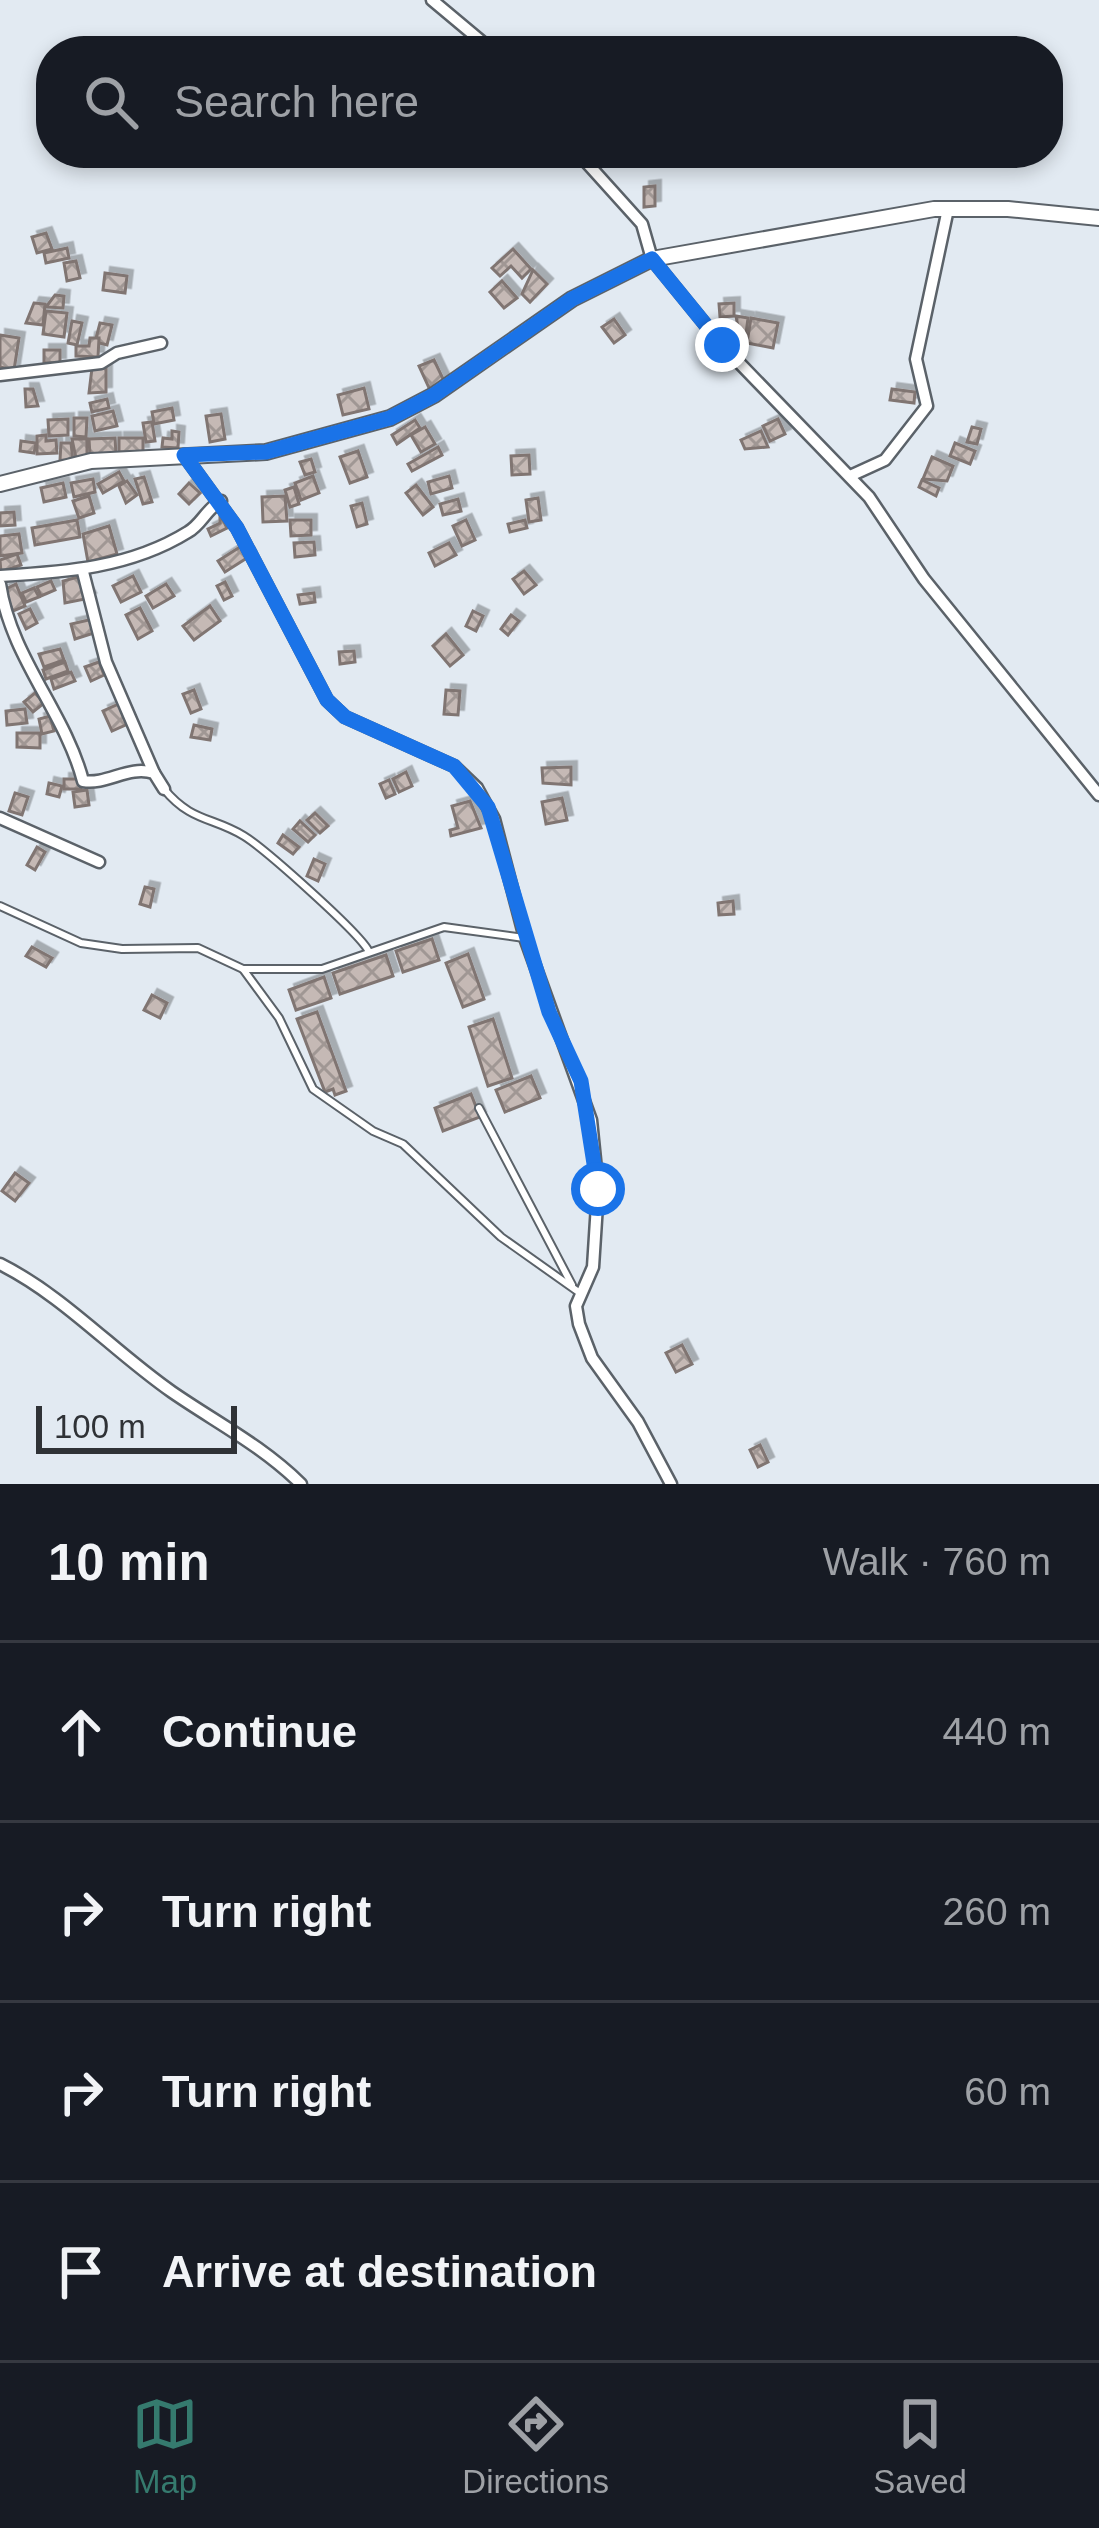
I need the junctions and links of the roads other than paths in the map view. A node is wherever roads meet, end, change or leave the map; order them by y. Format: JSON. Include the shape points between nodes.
{"nodes":[{"id":1,"x":432,"y":0,"type":"edge"},
{"id":2,"x":475,"y":36,"type":"edge"},
{"id":3,"x":592,"y":168,"type":"edge"},
{"id":4,"x":948,"y":209,"type":"junction"},
{"id":5,"x":1099,"y":218,"type":"edge"},
{"id":6,"x":652,"y":259,"type":"junction"},
{"id":7,"x":161,"y":343,"type":"dead end"},
{"id":8,"x":0,"y":375,"type":"edge"},
{"id":9,"x":184,"y":455,"type":"junction"},
{"id":10,"x":850,"y":476,"type":"junction"},
{"id":11,"x":0,"y":484,"type":"edge"},
{"id":12,"x":221,"y":501,"type":"junction"},
{"id":13,"x":83,"y":572,"type":"junction"},
{"id":14,"x":0,"y":580,"type":"edge"},
{"id":15,"x":154,"y":773,"type":"junction"},
{"id":16,"x":164,"y":789,"type":"joint"},
{"id":17,"x":1099,"y":795,"type":"edge"},
{"id":18,"x":0,"y":818,"type":"edge"},
{"id":19,"x":98,"y":862,"type":"dead end"},
{"id":20,"x":0,"y":906,"type":"edge"},
{"id":21,"x":525,"y":938,"type":"junction"},
{"id":22,"x":369,"y":952,"type":"junction"},
{"id":23,"x":242,"y":969,"type":"junction"},
{"id":24,"x":479,"y":1108,"type":"dead end"},
{"id":25,"x":0,"y":1264,"type":"edge"},
{"id":26,"x":576,"y":1290,"type":"junction"},
{"id":27,"x":301,"y":1484,"type":"edge"},
{"id":28,"x":671,"y":1484,"type":"edge"}],
"edges":[{"from":1,"to":2,"type":"street"},
{"from":3,"to":6,"type":"street","via":[[642,224]]},
{"from":4,"to":5,"type":"street"},
{"from":4,"to":6,"type":"street"},
{"from":4,"to":10,"type":"street","via":[[916,359],[927,406],[885,460]]},
{"from":6,"to":9,"type":"street","via":[[572,299],[390,418],[266,452]]},
{"from":6,"to":10,"type":"street","via":[[722,345]]},
{"from":7,"to":8,"type":"street","via":[[101,363]]},
{"from":9,"to":11,"type":"street","via":[[92,461]]},
{"from":9,"to":12,"type":"street"},
{"from":10,"to":17,"type":"street"},
{"from":12,"to":13,"type":"street","via":[[194,530]]},
{"from":12,"to":21,"type":"street","via":[[327,700],[345,717],[454,766],[477,788],[494,819]]},
{"from":13,"to":14,"type":"street"},
{"from":13,"to":15,"type":"street","via":[[106,662]]},
{"from":14,"to":15,"type":"street","via":[[18,649],[72,743],[82,782]]},
{"from":15,"to":16,"type":"street"},
{"from":16,"to":22,"type":"lane","via":[[205,824],[254,843],[359,933]]},
{"from":18,"to":19,"type":"street"},
{"from":20,"to":23,"type":"lane","via":[[81,943],[198,948]]},
{"from":21,"to":22,"type":"lane","via":[[444,927]]},
{"from":21,"to":26,"type":"street","via":[[591,1120],[598,1189],[593,1267]]},
{"from":22,"to":23,"type":"lane","via":[[322,969]]},
{"from":23,"to":26,"type":"lane","via":[[279,1018],[313,1089],[403,1144],[501,1237]]},
{"from":24,"to":26,"type":"lane"},
{"from":25,"to":27,"type":"street","via":[[47,1291],[172,1392],[243,1433]]},
{"from":26,"to":28,"type":"street","via":[[586,1347]]}]}
